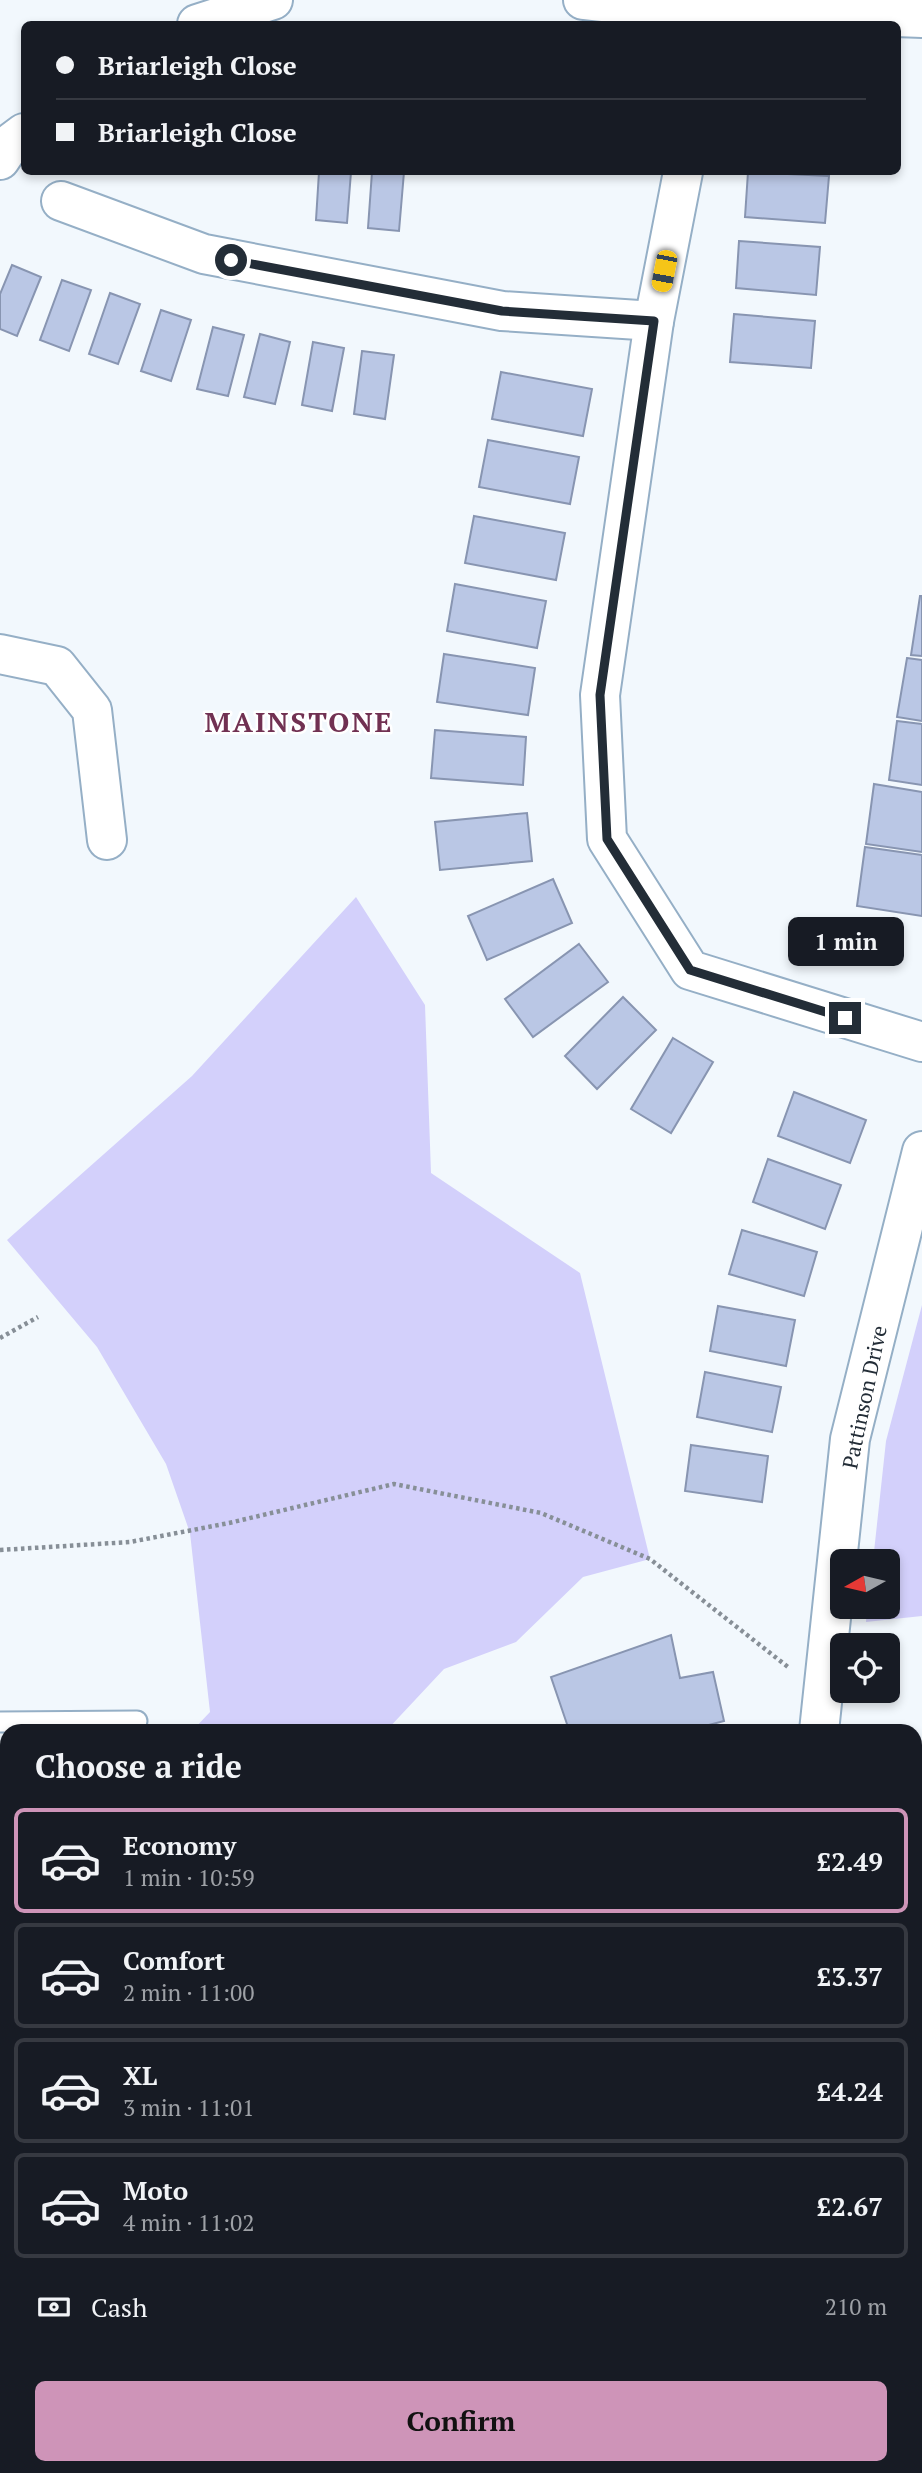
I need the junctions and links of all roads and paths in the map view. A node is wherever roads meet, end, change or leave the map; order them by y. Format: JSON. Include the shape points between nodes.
{"nodes":[{"id":1,"x":273,"y":0,"type":"edge"},
{"id":2,"x":583,"y":0,"type":"edge"},
{"id":3,"x":922,"y":18,"type":"edge"},
{"id":4,"x":206,"y":21,"type":"edge"},
{"id":5,"x":21,"y":135,"type":"edge"},
{"id":6,"x":0,"y":160,"type":"edge"},
{"id":7,"x":681,"y":175,"type":"edge"},
{"id":8,"x":61,"y":201,"type":"dead end"},
{"id":9,"x":654,"y":321,"type":"junction"},
{"id":10,"x":0,"y":654,"type":"edge"},
{"id":11,"x":107,"y":840,"type":"dead end"},
{"id":12,"x":922,"y":1042,"type":"edge"},
{"id":13,"x":922,"y":1152,"type":"edge"},
{"id":14,"x":38,"y":1317,"type":"dead end"},
{"id":15,"x":0,"y":1338,"type":"edge"},
{"id":16,"x":0,"y":1550,"type":"edge"},
{"id":17,"x":138,"y":1721,"type":"dead end"},
{"id":18,"x":818,"y":1721,"type":"edge"},
{"id":19,"x":0,"y":1722,"type":"edge"}],
"edges":[{"from":1,"to":4,"type":"street"},
{"from":2,"to":3,"type":"street","via":[[670,9]]},
{"from":5,"to":6,"type":"street"},
{"from":7,"to":9,"type":"street"},
{"from":8,"to":9,"type":"street","via":[[204,254],[502,311]]},
{"from":9,"to":12,"type":"street","via":[[600,695],[607,839],[690,970]]},
{"from":10,"to":11,"type":"street","via":[[57,666],[92,710]]},
{"from":13,"to":18,"type":"street","name":"Pattinson Drive","via":[[850,1439]]},
{"from":14,"to":15,"type":"path"},
{"from":16,"to":18,"type":"path","via":[[131,1542],[394,1484],[541,1513],[650,1559]]},
{"from":17,"to":19,"type":"lane"}]}
